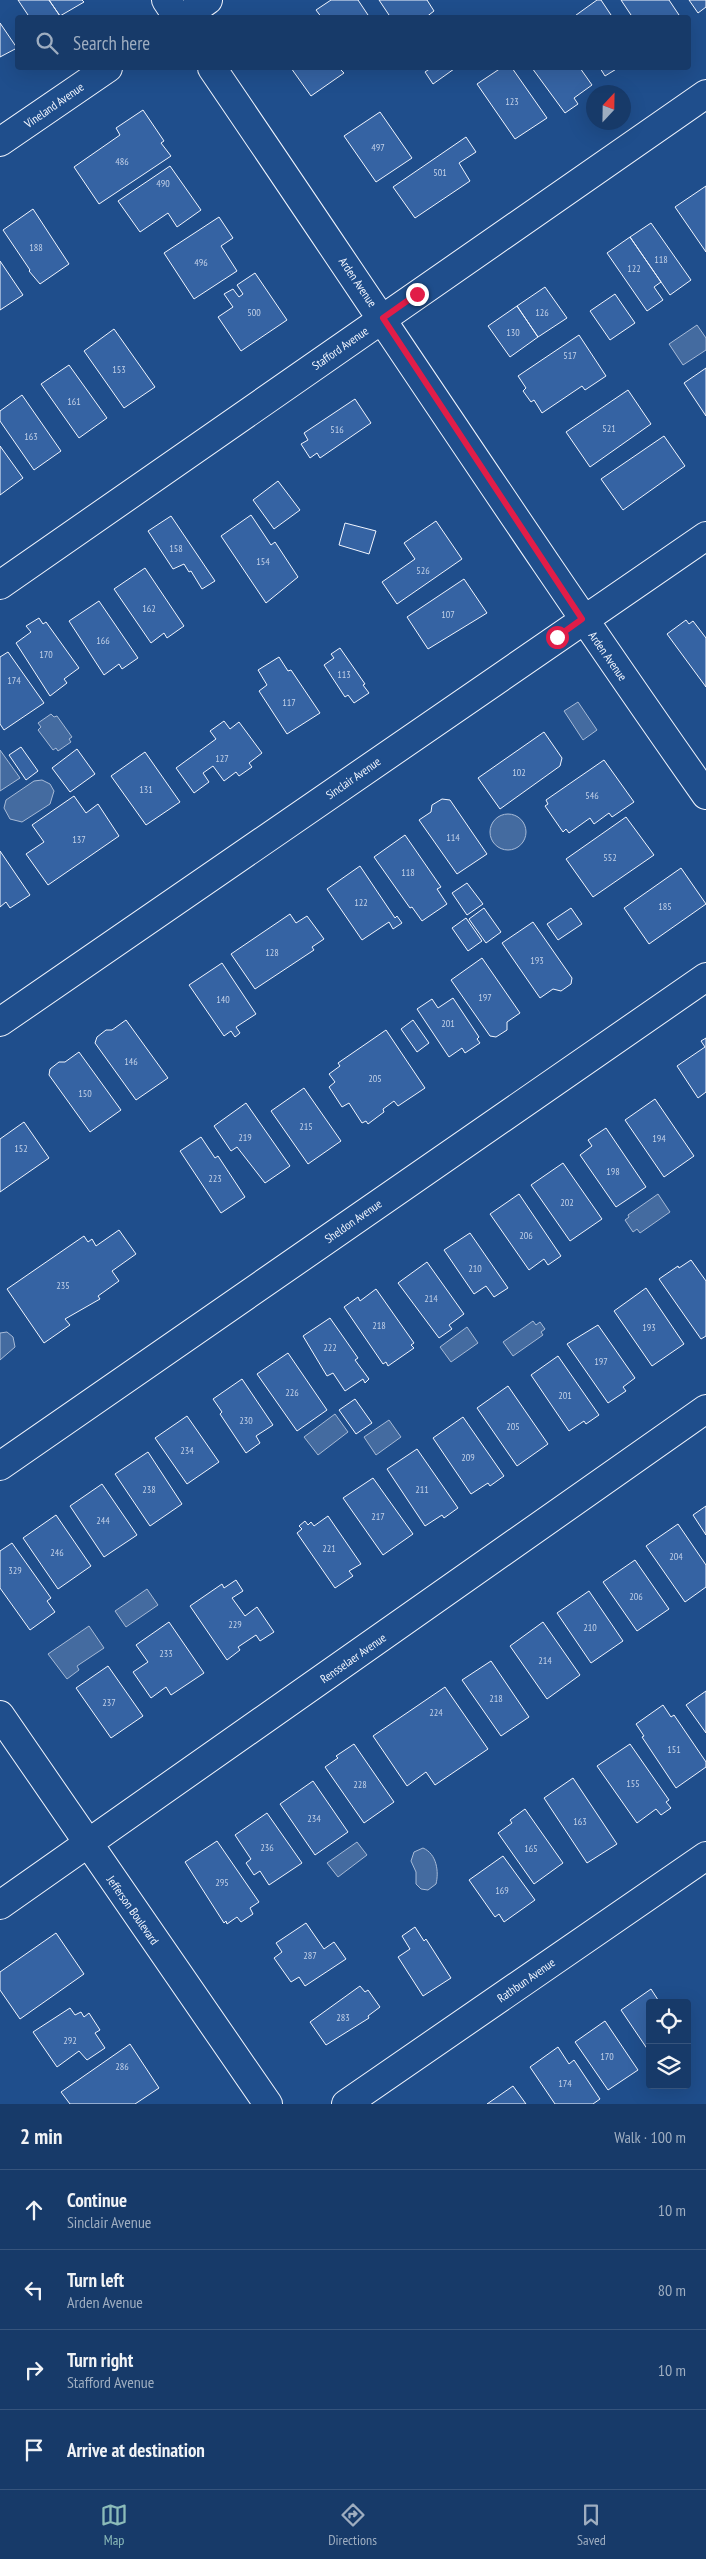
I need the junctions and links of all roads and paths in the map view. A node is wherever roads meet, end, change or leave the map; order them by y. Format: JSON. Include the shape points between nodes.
{"nodes":[{"id":1,"x":166,"y":0,"type":"edge"},
{"id":2,"x":208,"y":0,"type":"edge"},
{"id":3,"x":176,"y":15,"type":"edge"},
{"id":4,"x":187,"y":15,"type":"edge"},
{"id":5,"x":105,"y":70,"type":"edge"},
{"id":6,"x":213,"y":70,"type":"edge"},
{"id":7,"x":706,"y":94,"type":"edge"},
{"id":8,"x":0,"y":142,"type":"edge"},
{"id":9,"x":383,"y":318,"type":"junction"},
{"id":10,"x":706,"y":536,"type":"edge"},
{"id":11,"x":0,"y":585,"type":"edge"},
{"id":12,"x":582,"y":619,"type":"junction"},
{"id":13,"x":706,"y":795,"type":"edge"},
{"id":14,"x":706,"y":977,"type":"edge"},
{"id":15,"x":0,"y":1022,"type":"edge"},
{"id":16,"x":706,"y":1409,"type":"edge"},
{"id":17,"x":0,"y":1466,"type":"edge"},
{"id":18,"x":0,"y":1715,"type":"edge"},
{"id":19,"x":88,"y":1845,"type":"junction"},
{"id":20,"x":706,"y":1856,"type":"edge"},
{"id":21,"x":0,"y":1905,"type":"edge"},
{"id":22,"x":268,"y":2104,"type":"edge"},
{"id":23,"x":346,"y":2104,"type":"edge"}],
"edges":[{"from":1,"to":3,"type":"street"},
{"from":2,"to":4,"type":"street"},
{"from":5,"to":8,"type":"street","name":"Vineland Avenue"},
{"from":6,"to":9,"type":"street","name":"Arden Avenue"},
{"from":7,"to":9,"type":"street","name":"Stafford Avenue"},
{"from":9,"to":11,"type":"street","name":"Stafford Avenue"},
{"from":9,"to":12,"type":"street","name":"Arden Avenue"},
{"from":10,"to":12,"type":"street","name":"Sinclair Avenue"},
{"from":12,"to":13,"type":"street","name":"Arden Avenue"},
{"from":12,"to":15,"type":"street","name":"Sinclair Avenue"},
{"from":14,"to":17,"type":"street","name":"Sheldon Avenue"},
{"from":16,"to":19,"type":"street","name":"Rensselaer Avenue"},
{"from":18,"to":19,"type":"street","name":"Jefferson Boulevard"},
{"from":19,"to":21,"type":"street","name":"Rensselaer Avenue"},
{"from":19,"to":22,"type":"street","name":"Jefferson Boulevard"},
{"from":20,"to":23,"type":"street","name":"Rathbun Avenue"}]}
